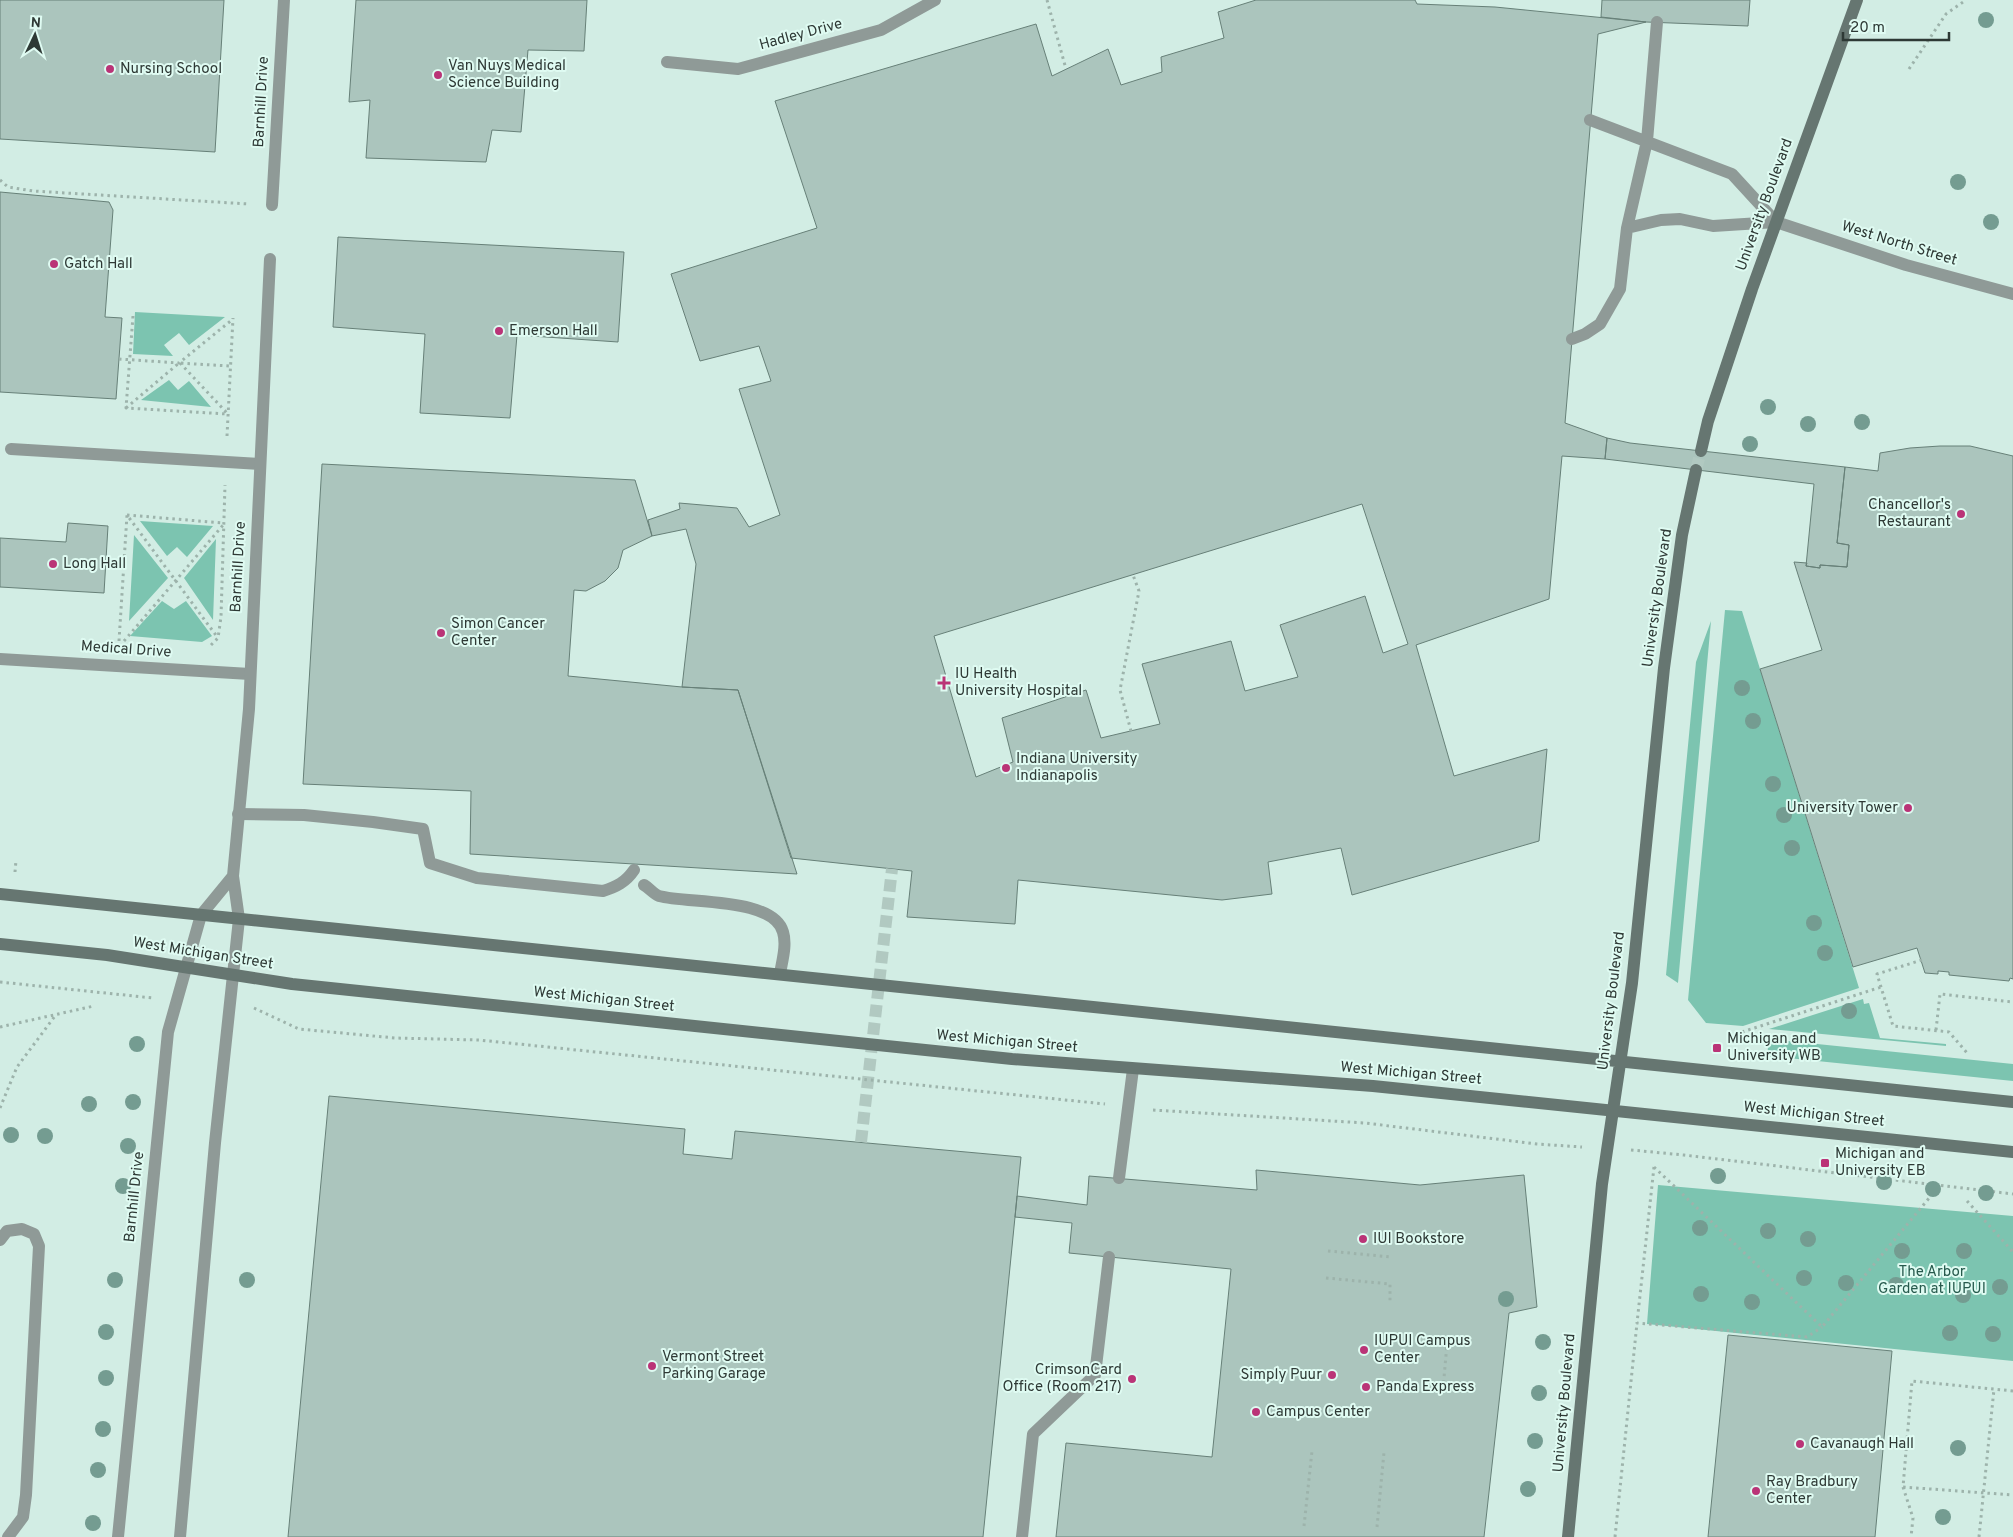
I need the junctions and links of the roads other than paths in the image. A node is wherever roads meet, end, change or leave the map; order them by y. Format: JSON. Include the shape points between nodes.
{"nodes":[{"id":1,"x":284,"y":0,"type":"edge"},
{"id":2,"x":935,"y":0,"type":"edge"},
{"id":3,"x":1857,"y":0,"type":"edge"},
{"id":4,"x":1657,"y":22,"type":"dead end"},
{"id":5,"x":667,"y":62,"type":"dead end"},
{"id":6,"x":1590,"y":120,"type":"dead end"},
{"id":7,"x":1646,"y":141,"type":"junction"},
{"id":8,"x":272,"y":205,"type":"road end"},
{"id":9,"x":1776,"y":222,"type":"junction"},
{"id":10,"x":1627,"y":228,"type":"junction"},
{"id":11,"x":270,"y":259,"type":"dead end"},
{"id":12,"x":2013,"y":294,"type":"edge"},
{"id":13,"x":1572,"y":339,"type":"dead end"},
{"id":14,"x":11,"y":450,"type":"dead end"},
{"id":15,"x":1701,"y":451,"type":"tunnel mouth"},
{"id":16,"x":260,"y":464,"type":"junction"},
{"id":17,"x":1696,"y":470,"type":"tunnel mouth"},
{"id":18,"x":0,"y":659,"type":"edge"},
{"id":19,"x":250,"y":674,"type":"junction"},
{"id":20,"x":238,"y":814,"type":"junction"},
{"id":21,"x":634,"y":870,"type":"dead end"},
{"id":22,"x":233,"y":876,"type":"junction"},
{"id":23,"x":644,"y":885,"type":"dead end"},
{"id":24,"x":0,"y":894,"type":"edge"},
{"id":25,"x":201,"y":915,"type":"junction"},
{"id":26,"x":239,"y":919,"type":"junction"},
{"id":27,"x":0,"y":944,"type":"edge"},
{"id":28,"x":186,"y":967,"type":"junction"},
{"id":29,"x":780,"y":974,"type":"junction"},
{"id":30,"x":233,"y":975,"type":"junction"},
{"id":31,"x":1621,"y":1061,"type":"junction"},
{"id":32,"x":1133,"y":1069,"type":"junction"},
{"id":33,"x":2013,"y":1102,"type":"edge"},
{"id":34,"x":1613,"y":1111,"type":"junction"},
{"id":35,"x":2013,"y":1152,"type":"edge"},
{"id":36,"x":1119,"y":1178,"type":"dead end"},
{"id":37,"x":0,"y":1240,"type":"edge"},
{"id":38,"x":1109,"y":1257,"type":"dead end"},
{"id":39,"x":8,"y":1537,"type":"edge"},
{"id":40,"x":118,"y":1537,"type":"edge"},
{"id":41,"x":180,"y":1537,"type":"edge"},
{"id":42,"x":1022,"y":1537,"type":"edge"},
{"id":43,"x":1568,"y":1537,"type":"edge"}],
"edges":[{"from":1,"to":8,"type":"street","name":"Barnhill Drive"},
{"from":2,"to":5,"type":"street","name":"Hadley Drive","via":[[881,30],[738,69]]},
{"from":3,"to":9,"type":"main road","name":"University Boulevard"},
{"from":4,"to":7,"type":"street"},
{"from":6,"to":7,"type":"street"},
{"from":7,"to":9,"type":"street","via":[[1732,174]]},
{"from":7,"to":10,"type":"street"},
{"from":9,"to":10,"type":"street","via":[[1713,226],[1680,219]]},
{"from":9,"to":12,"type":"street","name":"West North Street","via":[[1906,265]]},
{"from":9,"to":15,"type":"main road","name":"University Boulevard","via":[[1708,421]]},
{"from":10,"to":13,"type":"street","via":[[1620,289],[1600,324]]},
{"from":11,"to":16,"type":"street","name":"Barnhill Drive"},
{"from":14,"to":16,"type":"street"},
{"from":16,"to":19,"type":"street","name":"Barnhill Drive"},
{"from":17,"to":31,"type":"main road","name":"University Boulevard","via":[[1673,589],[1632,984]]},
{"from":18,"to":19,"type":"street","name":"Medical Drive"},
{"from":19,"to":20,"type":"street","name":"Barnhill Drive"},
{"from":20,"to":21,"type":"street","via":[[304,815],[423,830],[430,863],[477,878],[602,891],[616,887]]},
{"from":20,"to":22,"type":"street","name":"Barnhill Drive"},
{"from":22,"to":25,"type":"street","name":"Barnhill Drive"},
{"from":22,"to":26,"type":"street","name":"Barnhill Drive"},
{"from":23,"to":29,"type":"street","via":[[658,896],[752,908],[771,916],[783,931]]},
{"from":24,"to":25,"type":"main road"},
{"from":25,"to":26,"type":"main road"},
{"from":25,"to":28,"type":"street","name":"Barnhill Drive"},
{"from":26,"to":29,"type":"main road"},
{"from":26,"to":30,"type":"street","name":"Barnhill Drive"},
{"from":27,"to":28,"type":"main road","name":"West Michigan Street"},
{"from":28,"to":30,"type":"main road","name":"West Michigan Street"},
{"from":28,"to":40,"type":"street","name":"Barnhill Drive","via":[[168,1032]]},
{"from":29,"to":31,"type":"main road"},
{"from":30,"to":32,"type":"main road","name":"West Michigan Street","via":[[312,986]]},
{"from":30,"to":41,"type":"street","name":"Barnhill Drive","via":[[214,1143]]},
{"from":31,"to":33,"type":"main road"},
{"from":31,"to":34,"type":"main road","name":"University Boulevard"},
{"from":32,"to":34,"type":"main road","name":"West Michigan Street","via":[[1373,1086]]},
{"from":32,"to":36,"type":"street"},
{"from":34,"to":35,"type":"main road","name":"West Michigan Street"},
{"from":34,"to":43,"type":"main road","name":"University Boulevard","via":[[1602,1184]]},
{"from":37,"to":39,"type":"street","via":[[7,1231],[22,1229],[34,1234],[39,1246],[25,1502],[23,1517]]},
{"from":38,"to":42,"type":"street","via":[[1095,1375],[1033,1434]]}]}
